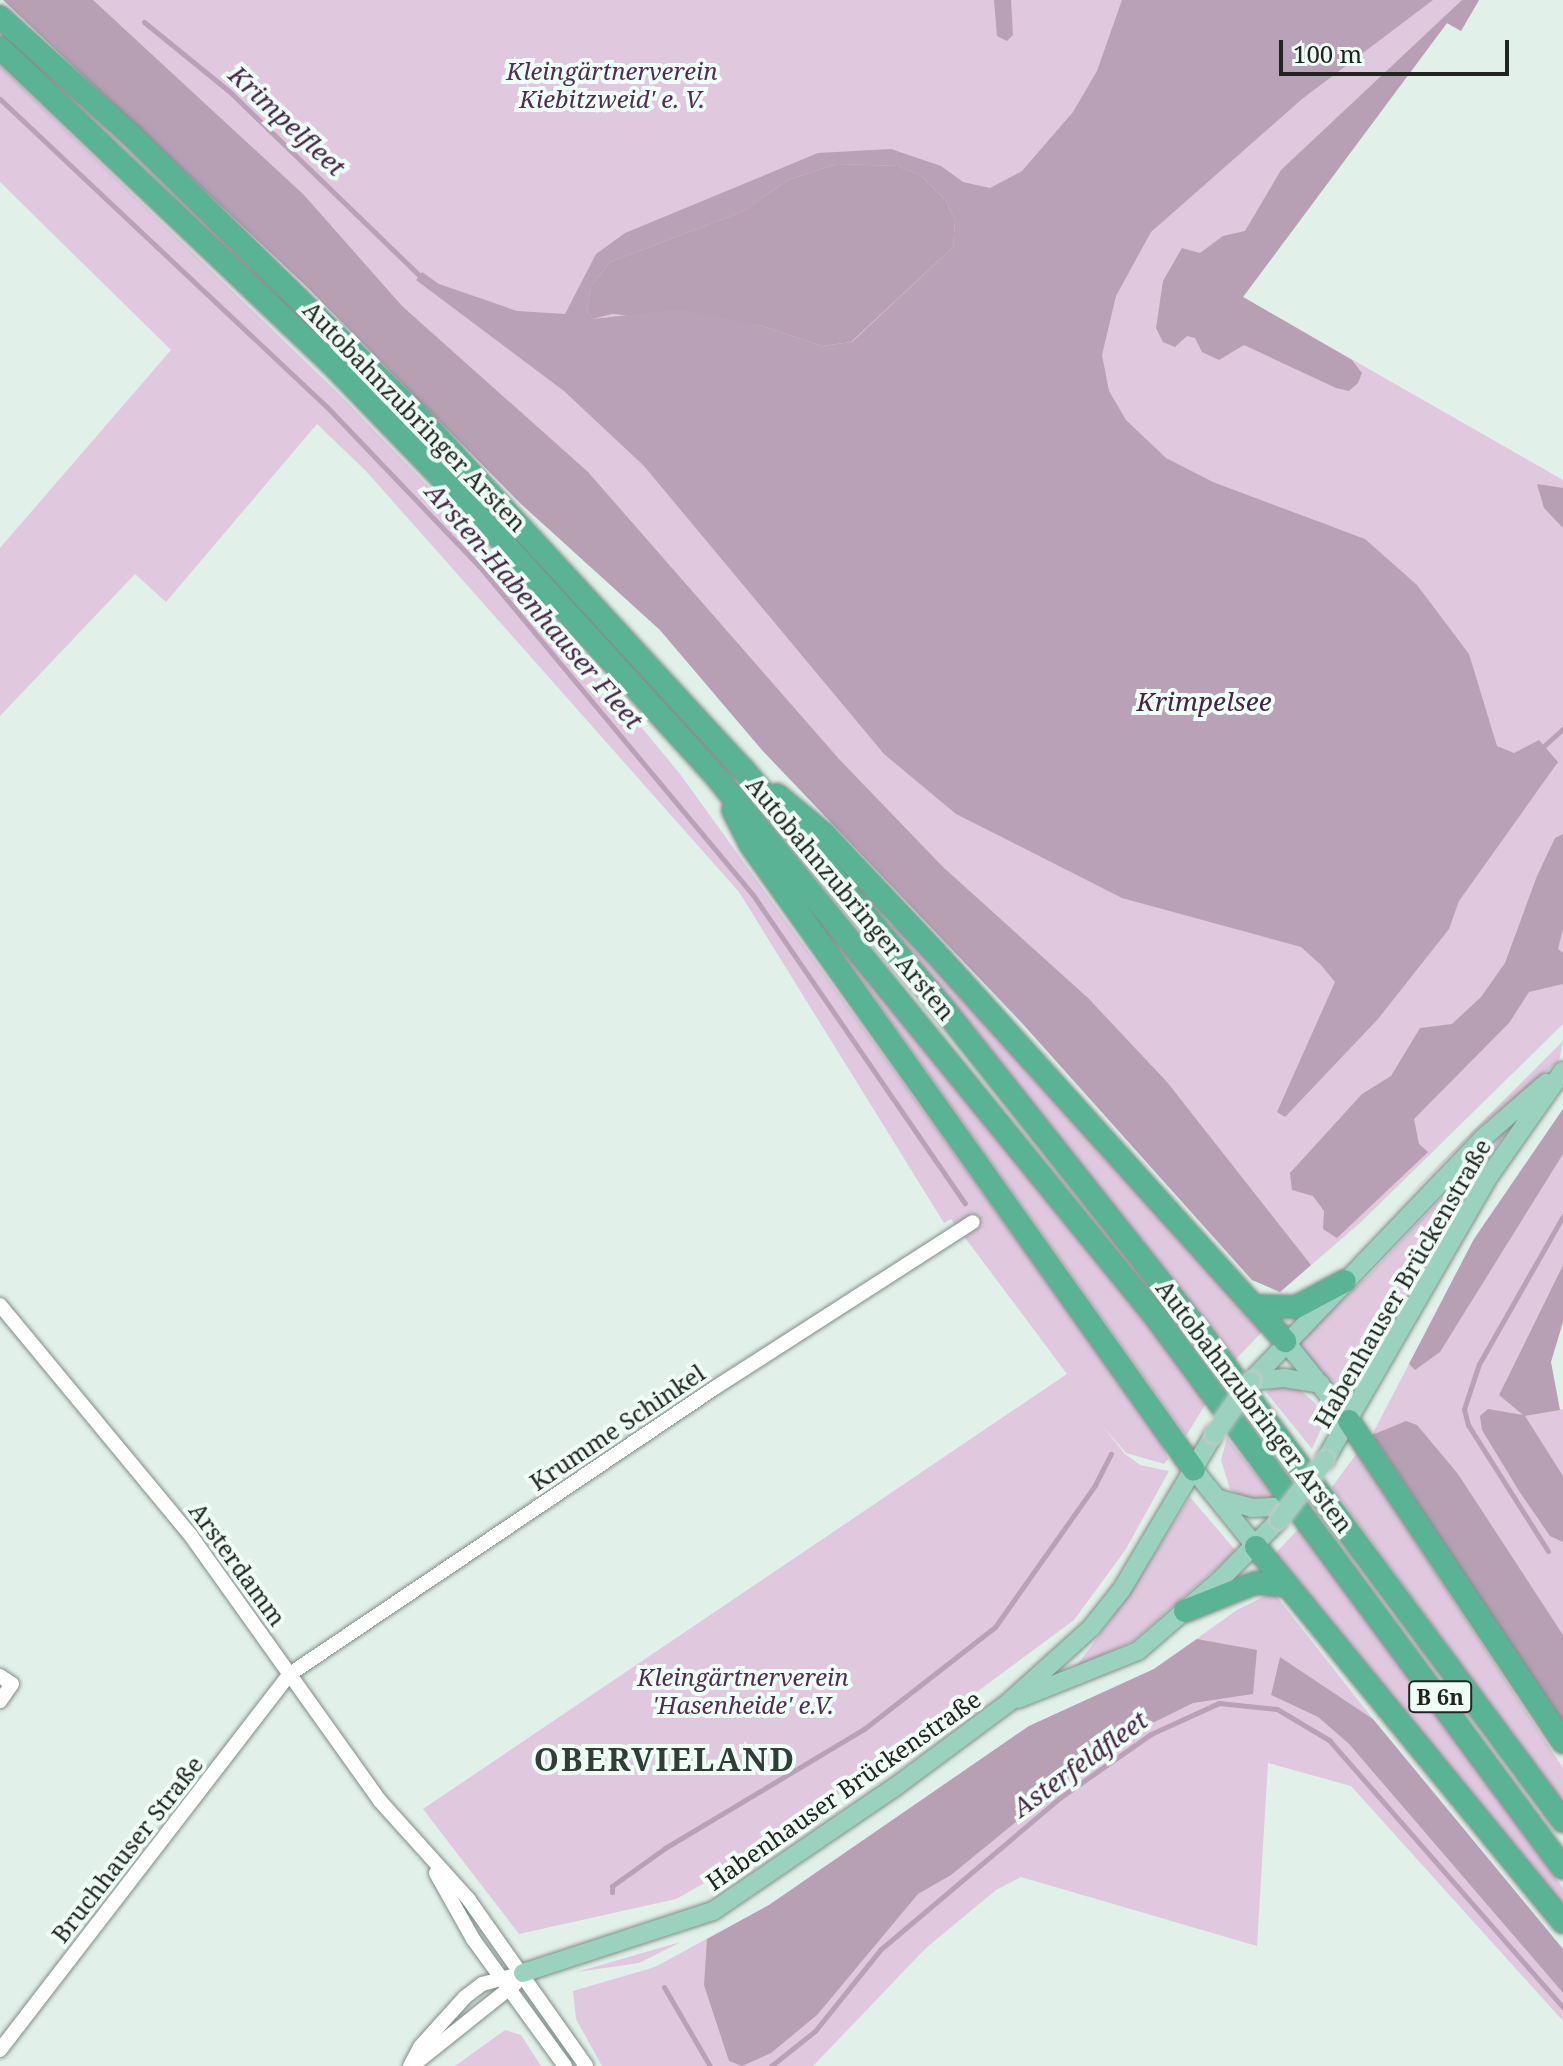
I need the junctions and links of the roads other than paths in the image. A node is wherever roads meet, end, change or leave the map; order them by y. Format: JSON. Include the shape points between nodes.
{"nodes":[{"id":1,"x":0,"y":17,"type":"edge"},
{"id":2,"x":0,"y":48,"type":"edge"},
{"id":3,"x":743,"y":769,"type":"junction"},
{"id":4,"x":719,"y":780,"type":"junction"},
{"id":5,"x":1563,"y":1070,"type":"edge"},
{"id":6,"x":973,"y":1222,"type":"dead end"},
{"id":7,"x":1345,"y":1281,"type":"joint"},
{"id":8,"x":1312,"y":1305,"type":"junction"},
{"id":9,"x":1254,"y":1306,"type":"junction"},
{"id":10,"x":2,"y":1313,"type":"edge"},
{"id":11,"x":1285,"y":1341,"type":"junction"},
{"id":12,"x":1267,"y":1371,"type":"junction"},
{"id":13,"x":1321,"y":1384,"type":"junction"},
{"id":14,"x":1349,"y":1421,"type":"junction"},
{"id":15,"x":1194,"y":1470,"type":"junction"},
{"id":16,"x":1219,"y":1499,"type":"junction"},
{"id":17,"x":1279,"y":1511,"type":"junction"},
{"id":18,"x":1256,"y":1547,"type":"junction"},
{"id":19,"x":1287,"y":1586,"type":"junction"},
{"id":20,"x":1185,"y":1611,"type":"junction"},
{"id":21,"x":290,"y":1674,"type":"junction"},
{"id":22,"x":0,"y":1676,"type":"edge"},
{"id":23,"x":0,"y":1701,"type":"edge"},
{"id":24,"x":1008,"y":1703,"type":"junction"},
{"id":25,"x":1563,"y":1742,"type":"edge"},
{"id":26,"x":1563,"y":1821,"type":"edge"},
{"id":27,"x":428,"y":1858,"type":"junction"},
{"id":28,"x":1563,"y":1868,"type":"edge"},
{"id":29,"x":1563,"y":1922,"type":"edge"},
{"id":30,"x":523,"y":1973,"type":"junction"},
{"id":31,"x":507,"y":1984,"type":"junction"},
{"id":32,"x":0,"y":2050,"type":"edge"},
{"id":33,"x":411,"y":2066,"type":"edge"},
{"id":34,"x":565,"y":2066,"type":"edge"},
{"id":35,"x":586,"y":2066,"type":"edge"}],
"edges":[{"from":1,"to":3,"type":"highway","name":"Autobahnzubringer Arsten","number":"B 6n","via":[[131,135],[418,416]]},
{"from":2,"to":4,"type":"highway","name":"Autobahnzubringer Arsten","number":"B 6n","via":[[332,364],[491,529]]},
{"from":3,"to":9,"type":"highway","via":[[824,834],[1080,1108]]},
{"from":3,"to":26,"type":"highway","name":"Autobahnzubringer Arsten","number":"B 6n","via":[[943,1008],[1204,1336]]},
{"from":4,"to":15,"type":"highway","via":[[750,844]]},
{"from":4,"to":28,"type":"highway","name":"Autobahnzubringer Arsten","number":"B 6n","via":[[1155,1316]]},
{"from":5,"to":7,"type":"main road","name":"Habenhauser Brückenstraße","via":[[1483,1138]]},
{"from":5,"to":14,"type":"main road","name":"Habenhauser Brückenstraße","via":[[1487,1179]]},
{"from":6,"to":21,"type":"street","name":"Krumme Schinkel","via":[[716,1387]]},
{"from":7,"to":8,"type":"highway"},
{"from":8,"to":9,"type":"highway"},
{"from":8,"to":11,"type":"main road"},
{"from":9,"to":11,"type":"highway"},
{"from":10,"to":21,"type":"street","name":"Arsterdamm","via":[[164,1500]]},
{"from":11,"to":12,"type":"main road"},
{"from":11,"to":13,"type":"main road"},
{"from":12,"to":13,"type":"main road"},
{"from":12,"to":15,"type":"main road","name":"Habenhauser Brückenstraße","bridge":true,"via":[[1251,1381]]},
{"from":13,"to":14,"type":"main road"},
{"from":14,"to":17,"type":"main road","name":"Habenhauser Brückenstraße","bridge":true,"via":[[1325,1460]]},
{"from":14,"to":25,"type":"highway"},
{"from":15,"to":16,"type":"main road"},
{"from":15,"to":24,"type":"main road","name":"Habenhauser Brückenstraße","via":[[1152,1544],[1091,1628]]},
{"from":16,"to":17,"type":"main road"},
{"from":16,"to":18,"type":"main road"},
{"from":17,"to":18,"type":"main road","name":"Habenhauser Brückenstraße"},
{"from":18,"to":19,"type":"highway"},
{"from":18,"to":20,"type":"main road","name":"Habenhauser Brückenstraße"},
{"from":19,"to":20,"type":"highway","via":[[1255,1583]]},
{"from":19,"to":29,"type":"highway"},
{"from":20,"to":24,"type":"main road","name":"Habenhauser Brückenstraße","via":[[1138,1651]]},
{"from":21,"to":27,"type":"street","name":"Arsterdamm"},
{"from":21,"to":32,"type":"street","name":"Bruchhauser Straße"},
{"from":22,"to":23,"type":"street","via":[[12,1684]]},
{"from":24,"to":30,"type":"main road","name":"Habenhauser Brückenstraße","via":[[713,1911]]},
{"from":27,"to":30,"type":"street","name":"Arsterdamm","via":[[469,1900]]},
{"from":27,"to":31,"type":"street","name":"Arsterdamm","via":[[473,1939]]},
{"from":30,"to":31,"type":"street"},
{"from":30,"to":35,"type":"street","name":"Arsterdamm"},
{"from":31,"to":33,"type":"street"},
{"from":31,"to":33,"type":"street","via":[[482,1984],[465,1997]]},
{"from":31,"to":34,"type":"street","name":"Arsterdamm"}]}
